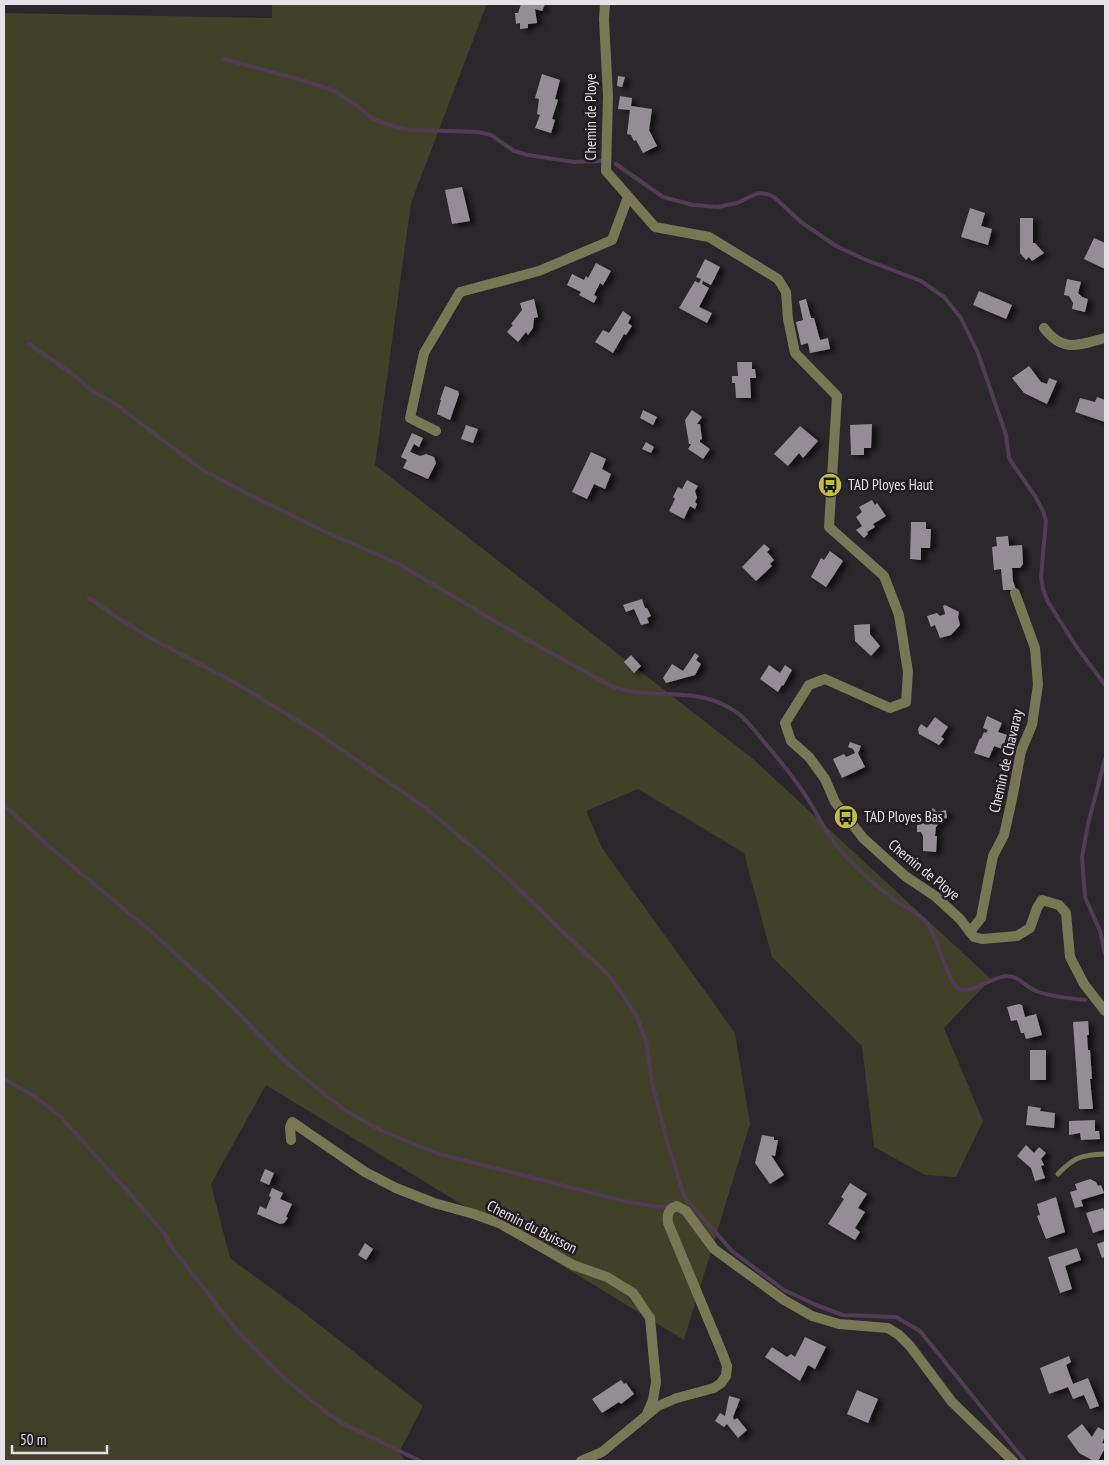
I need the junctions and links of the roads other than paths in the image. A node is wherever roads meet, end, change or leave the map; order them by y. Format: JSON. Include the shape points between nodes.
{"nodes":[{"id":1,"x":605,"y":4,"type":"edge"},
{"id":2,"x":628,"y":197,"type":"junction"},
{"id":3,"x":1044,"y":328,"type":"dead end"},
{"id":4,"x":1105,"y":338,"type":"edge"},
{"id":5,"x":436,"y":431,"type":"dead end"},
{"id":6,"x":1015,"y":592,"type":"dead end"},
{"id":7,"x":970,"y":932,"type":"junction"},
{"id":8,"x":1105,"y":1011,"type":"edge"},
{"id":9,"x":291,"y":1140,"type":"dead end"},
{"id":10,"x":1105,"y":1154,"type":"edge"},
{"id":11,"x":1058,"y":1174,"type":"dead end"},
{"id":12,"x":646,"y":1417,"type":"junction"},
{"id":13,"x":581,"y":1461,"type":"edge"},
{"id":14,"x":1013,"y":1461,"type":"edge"}],
"edges":[{"from":1,"to":2,"type":"street","name":"Chemin de Ploye","via":[[606,171]]},
{"from":2,"to":5,"type":"street","via":[[612,240],[539,271],[460,292],[424,353],[410,418]]},
{"from":2,"to":7,"type":"street","name":"Chemin de Ploye","via":[[655,227],[709,237],[778,278],[786,292],[795,353],[837,396],[830,527],[884,576],[899,615],[908,672],[906,702],[890,708],[825,679],[809,685],[785,723],[791,741],[809,757],[825,779],[835,802],[863,838],[906,876],[935,896]]},
{"from":3,"to":4,"type":"street","via":[[1053,339],[1071,346]]},
{"from":6,"to":7,"type":"street","name":"Chemin de Chavaray","via":[[1035,648],[1038,685],[1032,726],[1021,751],[1004,835],[993,856],[982,918]]},
{"from":7,"to":8,"type":"street","via":[[982,940],[1017,936],[1030,928],[1042,900],[1059,905],[1066,913],[1070,957],[1084,984]]},
{"from":9,"to":12,"type":"street","name":"Chemin du Buisson","via":[[292,1122],[365,1172],[396,1188],[499,1223],[573,1265],[607,1277],[634,1293],[650,1318],[654,1357],[656,1382]]},
{"from":10,"to":11,"type":"lane","via":[[1074,1159]]},
{"from":12,"to":13,"type":"street","via":[[602,1452]]},
{"from":12,"to":14,"type":"street","via":[[658,1406],[714,1388],[726,1376],[723,1355],[668,1223],[668,1215],[677,1206],[686,1211],[714,1248],[791,1304],[812,1316],[839,1324],[888,1328],[899,1335],[952,1402]]}]}
